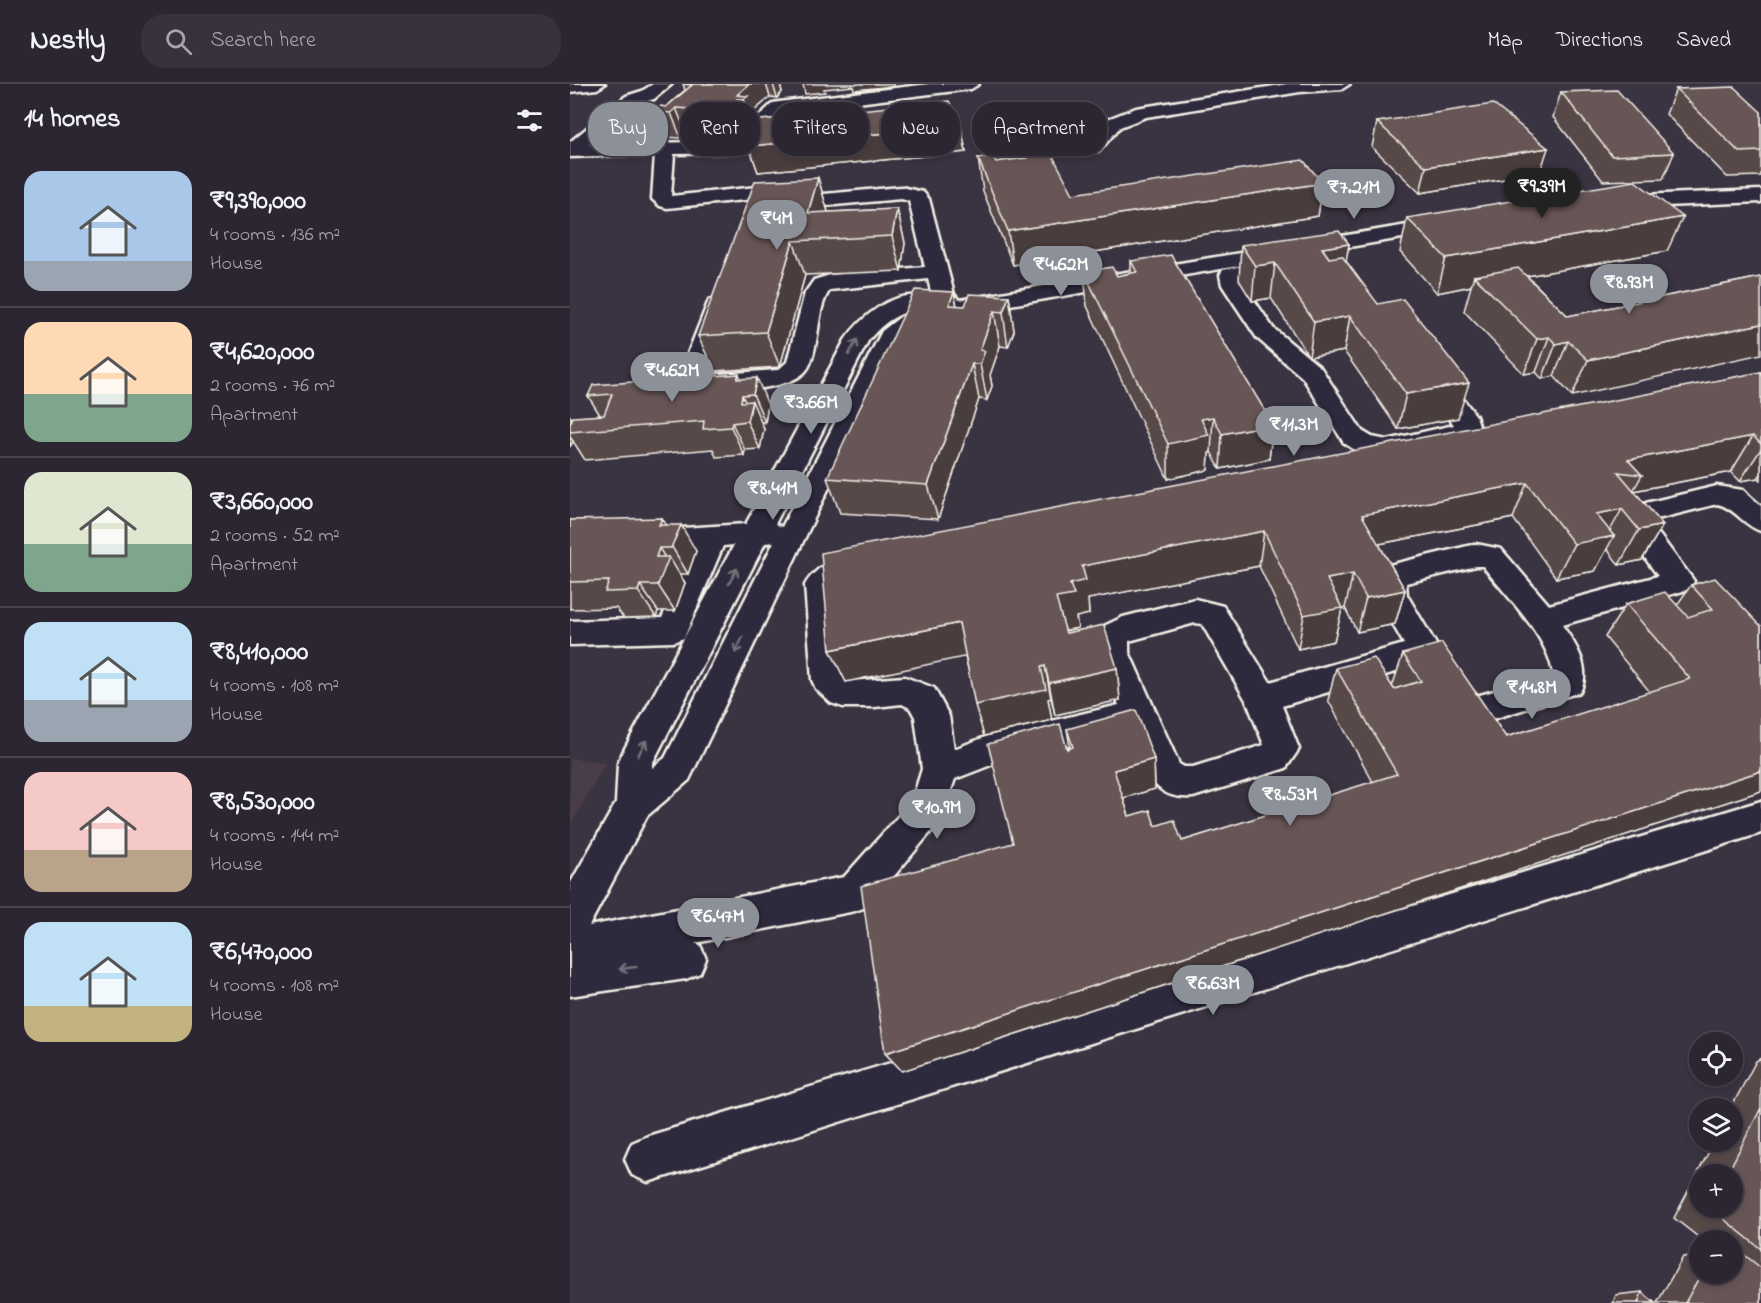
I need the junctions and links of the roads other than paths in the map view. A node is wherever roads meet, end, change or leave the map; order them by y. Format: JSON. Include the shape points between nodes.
{"nodes":[{"id":1,"x":597,"y":84,"type":"edge"},
{"id":2,"x":627,"y":84,"type":"edge"},
{"id":3,"x":793,"y":84,"type":"edge"},
{"id":4,"x":1342,"y":84,"type":"edge"},
{"id":5,"x":960,"y":85,"type":"edge"},
{"id":6,"x":570,"y":87,"type":"edge"},
{"id":7,"x":657,"y":88,"type":"edge"},
{"id":8,"x":790,"y":102,"type":"edge"},
{"id":9,"x":816,"y":102,"type":"edge"},
{"id":10,"x":772,"y":111,"type":"edge"},
{"id":11,"x":1107,"y":131,"type":"edge"},
{"id":12,"x":668,"y":149,"type":"edge"},
{"id":13,"x":661,"y":156,"type":"edge"},
{"id":14,"x":575,"y":157,"type":"edge"},
{"id":15,"x":900,"y":178,"type":"dead end"},
{"id":16,"x":1761,"y":184,"type":"edge"},
{"id":17,"x":1633,"y":196,"type":"junction"},
{"id":18,"x":1761,"y":196,"type":"edge"},
{"id":19,"x":1594,"y":197,"type":"edge"},
{"id":20,"x":751,"y":212,"type":"edge"},
{"id":21,"x":1468,"y":215,"type":"edge"},
{"id":22,"x":1404,"y":225,"type":"junction"},
{"id":23,"x":1334,"y":256,"type":"junction"},
{"id":24,"x":724,"y":286,"type":"edge"},
{"id":25,"x":945,"y":291,"type":"junction"},
{"id":26,"x":1421,"y":360,"type":"edge"},
{"id":27,"x":1491,"y":440,"type":"edge"},
{"id":28,"x":833,"y":455,"type":"junction"},
{"id":29,"x":794,"y":459,"type":"junction"},
{"id":30,"x":1350,"y":468,"type":"edge"},
{"id":31,"x":1761,"y":521,"type":"edge"},
{"id":32,"x":756,"y":533,"type":"junction"},
{"id":33,"x":794,"y":533,"type":"junction"},
{"id":34,"x":713,"y":536,"type":"junction"},
{"id":35,"x":570,"y":545,"type":"edge"},
{"id":36,"x":894,"y":559,"type":"edge"},
{"id":37,"x":1678,"y":581,"type":"junction"},
{"id":38,"x":1699,"y":605,"type":"edge"},
{"id":39,"x":1542,"y":619,"type":"junction"},
{"id":40,"x":570,"y":633,"type":"edge"},
{"id":41,"x":1424,"y":651,"type":"junction"},
{"id":42,"x":1262,"y":698,"type":"junction"},
{"id":43,"x":1139,"y":714,"type":"junction"},
{"id":44,"x":940,"y":770,"type":"junction"},
{"id":45,"x":634,"y":805,"type":"junction"},
{"id":46,"x":1761,"y":817,"type":"edge"},
{"id":47,"x":570,"y":922,"type":"edge"},
{"id":48,"x":570,"y":949,"type":"edge"},
{"id":49,"x":686,"y":959,"type":"dead end"},
{"id":50,"x":570,"y":976,"type":"edge"},
{"id":51,"x":648,"y":1160,"type":"dead end"}],
"edges":[{"from":1,"to":6,"type":"street"},
{"from":2,"to":7,"type":"street"},
{"from":3,"to":8,"type":"street"},
{"from":4,"to":11,"type":"street","via":[[1142,112],[1114,123]]},
{"from":5,"to":9,"type":"street"},
{"from":7,"to":14,"type":"street","via":[[647,102]]},
{"from":10,"to":12,"type":"street","via":[[736,145]]},
{"from":13,"to":15,"type":"street","via":[[662,199],[675,202]]},
{"from":16,"to":17,"type":"street"},
{"from":17,"to":18,"type":"street"},
{"from":17,"to":19,"type":"street"},
{"from":20,"to":25,"type":"street","via":[[762,206],[910,194],[919,200]]},
{"from":21,"to":22,"type":"street"},
{"from":22,"to":23,"type":"street"},
{"from":22,"to":25,"type":"street"},
{"from":23,"to":25,"type":"street"},
{"from":23,"to":26,"type":"street","via":[[1238,272],[1230,279],[1265,333],[1312,373],[1353,437],[1364,444],[1387,449],[1460,434],[1467,428],[1467,422]]},
{"from":24,"to":25,"type":"street","via":[[693,371],[692,377],[702,384],[776,378],[793,371],[798,365],[816,292],[822,285],[830,282]]},
{"from":25,"to":28,"type":"street","via":[[890,336]]},
{"from":29,"to":25,"type":"street","one_way":true,"via":[[869,323],[891,309]]},
{"from":27,"to":30,"type":"street"},
{"from":28,"to":29,"type":"street"},
{"from":28,"to":33,"type":"street"},
{"from":29,"to":32,"type":"street"},
{"from":31,"to":37,"type":"street","via":[[1733,497],[1718,495],[1639,514],[1632,520]]},
{"from":32,"to":33,"type":"street"},
{"from":32,"to":34,"type":"street"},
{"from":45,"to":32,"type":"street","one_way":true,"via":[[635,763]]},
{"from":33,"to":45,"type":"street","one_way":true,"via":[[677,769]]},
{"from":34,"to":35,"type":"street"},
{"from":34,"to":40,"type":"street","via":[[673,630]]},
{"from":36,"to":44,"type":"street","via":[[835,571],[820,585],[828,680],[843,693],[905,690],[922,698],[932,716]]},
{"from":37,"to":38,"type":"street"},
{"from":37,"to":39,"type":"street"},
{"from":39,"to":41,"type":"street","via":[[1567,660],[1571,673],[1568,684],[1480,708],[1467,708]]},
{"from":39,"to":41,"type":"street","via":[[1491,556],[1476,555],[1396,574],[1390,581],[1392,596]]},
{"from":41,"to":42,"type":"street"},
{"from":42,"to":43,"type":"street","via":[[1282,749],[1274,758],[1193,782],[1179,783],[1166,775]]},
{"from":42,"to":43,"type":"street","via":[[1212,614],[1195,611],[1123,629],[1113,636],[1113,652]]},
{"from":43,"to":44,"type":"street","via":[[988,751]]},
{"from":44,"to":48,"type":"street","via":[[927,810],[855,893]]},
{"from":45,"to":47,"type":"street"},
{"from":46,"to":51,"type":"street"},
{"from":49,"to":50,"type":"street","one_way":true}]}
